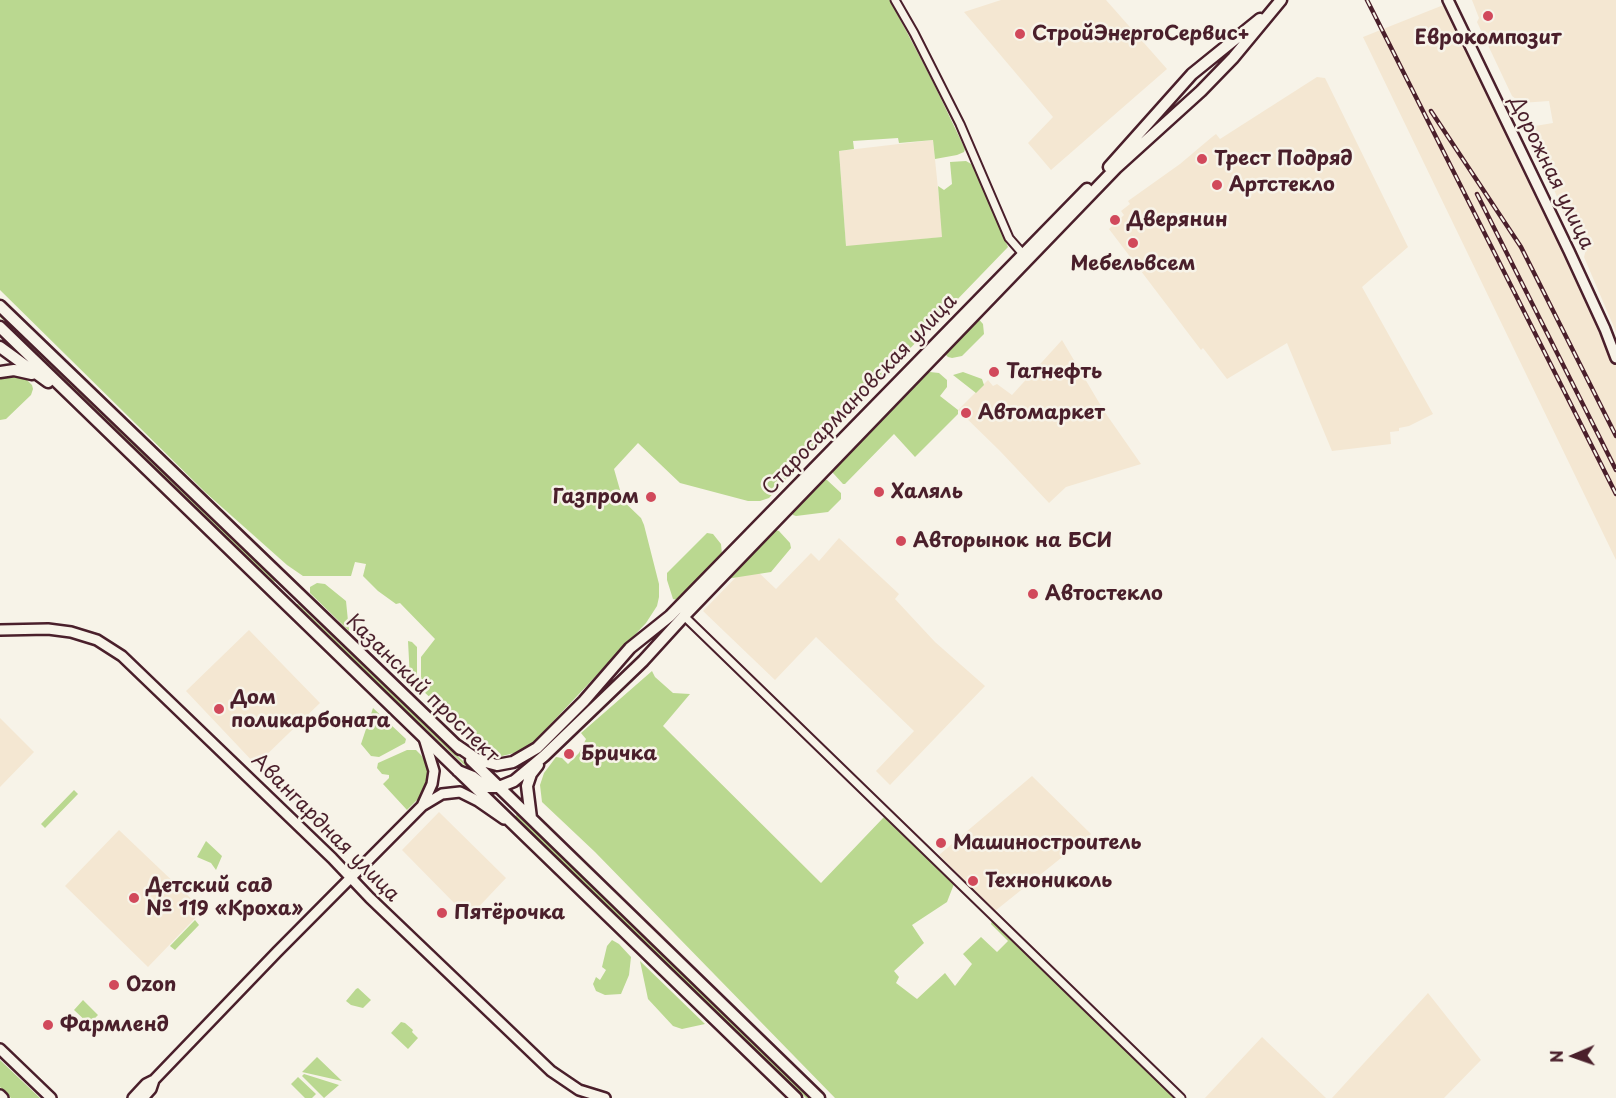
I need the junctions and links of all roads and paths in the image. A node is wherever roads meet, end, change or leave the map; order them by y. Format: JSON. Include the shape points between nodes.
{"nodes":[{"id":1,"x":895,"y":0,"type":"edge"},
{"id":2,"x":1288,"y":0,"type":"edge"},
{"id":3,"x":1280,"y":2,"type":"edge"},
{"id":4,"x":1449,"y":2,"type":"edge"},
{"id":5,"x":1192,"y":74,"type":"junction"},
{"id":6,"x":1201,"y":91,"type":"junction"},
{"id":7,"x":1023,"y":254,"type":"junction"},
{"id":8,"x":0,"y":306,"type":"edge"},
{"id":9,"x":0,"y":327,"type":"edge"},
{"id":10,"x":0,"y":347,"type":"edge"},
{"id":11,"x":1616,"y":358,"type":"edge"},
{"id":12,"x":0,"y":372,"type":"edge"},
{"id":13,"x":44,"y":379,"type":"junction"},
{"id":14,"x":82,"y":407,"type":"junction"},
{"id":15,"x":684,"y":616,"type":"junction"},
{"id":16,"x":0,"y":630,"type":"edge"},
{"id":17,"x":630,"y":648,"type":"junction"},
{"id":18,"x":643,"y":661,"type":"junction"},
{"id":19,"x":424,"y":738,"type":"junction"},
{"id":20,"x":456,"y":745,"type":"junction"},
{"id":21,"x":544,"y":756,"type":"junction"},
{"id":22,"x":459,"y":771,"type":"junction"},
{"id":23,"x":499,"y":787,"type":"junction"},
{"id":24,"x":422,"y":806,"type":"junction"},
{"id":25,"x":531,"y":819,"type":"junction"},
{"id":26,"x":513,"y":825,"type":"junction"},
{"id":27,"x":351,"y":879,"type":"junction"},
{"id":28,"x":1,"y":1050,"type":"edge"},
{"id":29,"x":154,"y":1080,"type":"junction"},
{"id":30,"x":0,"y":1095,"type":"edge"},
{"id":31,"x":3,"y":1098,"type":"edge"},
{"id":32,"x":51,"y":1098,"type":"edge"},
{"id":33,"x":133,"y":1098,"type":"edge"},
{"id":34,"x":143,"y":1098,"type":"edge"},
{"id":35,"x":605,"y":1098,"type":"edge"},
{"id":36,"x":796,"y":1098,"type":"edge"},
{"id":37,"x":819,"y":1098,"type":"edge"},
{"id":38,"x":1181,"y":1098,"type":"edge"}],
"edges":[{"from":1,"to":7,"type":"street","via":[[960,124],[1009,238]]},
{"from":2,"to":3,"type":"street"},
{"from":3,"to":5,"type":"main road","name":"Старосармановская улица"},
{"from":3,"to":6,"type":"main road","name":"Старосармановская улица"},
{"from":4,"to":11,"type":"street","name":"Дорожная улица"},
{"from":5,"to":6,"type":"main road","via":[[1203,79]]},
{"from":5,"to":7,"type":"main road","name":"Старосармановская улица"},
{"from":6,"to":15,"type":"main road","name":"Старосармановская улица","via":[[1116,168]]},
{"from":7,"to":17,"type":"main road","name":"Старосармановская улица","via":[[670,616]]},
{"from":8,"to":20,"type":"main road","name":"Казанский проспект"},
{"from":9,"to":14,"type":"main road","name":"Казанский проспект"},
{"from":10,"to":13,"type":"main road"},
{"from":12,"to":13,"type":"main road","via":[[14,370]]},
{"from":13,"to":14,"type":"main road"},
{"from":14,"to":19,"type":"main road","name":"Казанский проспект"},
{"from":15,"to":18,"type":"main road","name":"Старосармановская улица"},
{"from":15,"to":38,"type":"street"},
{"from":16,"to":27,"type":"street","name":"Авангардная улица","via":[[63,630],[111,648]]},
{"from":17,"to":18,"type":"main road","via":[[632,660]]},
{"from":17,"to":20,"type":"main road","name":"Старосармановская улица","via":[[584,701],[524,757],[508,764],[491,764]]},
{"from":18,"to":21,"type":"main road","name":"Старосармановская улица"},
{"from":19,"to":22,"type":"main road","name":"Казанский проспект"},
{"from":19,"to":24,"type":"street","via":[[434,771]]},
{"from":20,"to":23,"type":"main road","name":"Казанский проспект"},
{"from":21,"to":23,"type":"main road","via":[[514,781]]},
{"from":21,"to":25,"type":"main road","via":[[527,786]]},
{"from":22,"to":23,"type":"main road","via":[[486,787]]},
{"from":22,"to":26,"type":"main road","name":"Казанский проспект"},
{"from":23,"to":25,"type":"main road","name":"Казанский проспект"},
{"from":24,"to":26,"type":"street","via":[[442,794],[460,792]]},
{"from":24,"to":27,"type":"street"},
{"from":25,"to":37,"type":"main road","name":"Казанский проспект"},
{"from":26,"to":36,"type":"main road","name":"Казанский проспект"},
{"from":27,"to":29,"type":"street"},
{"from":27,"to":35,"type":"street","name":"Авангардная улица","via":[[551,1071],[579,1090]]},
{"from":28,"to":32,"type":"street"},
{"from":29,"to":33,"type":"street"},
{"from":29,"to":34,"type":"street"},
{"from":30,"to":31,"type":"street"}]}
